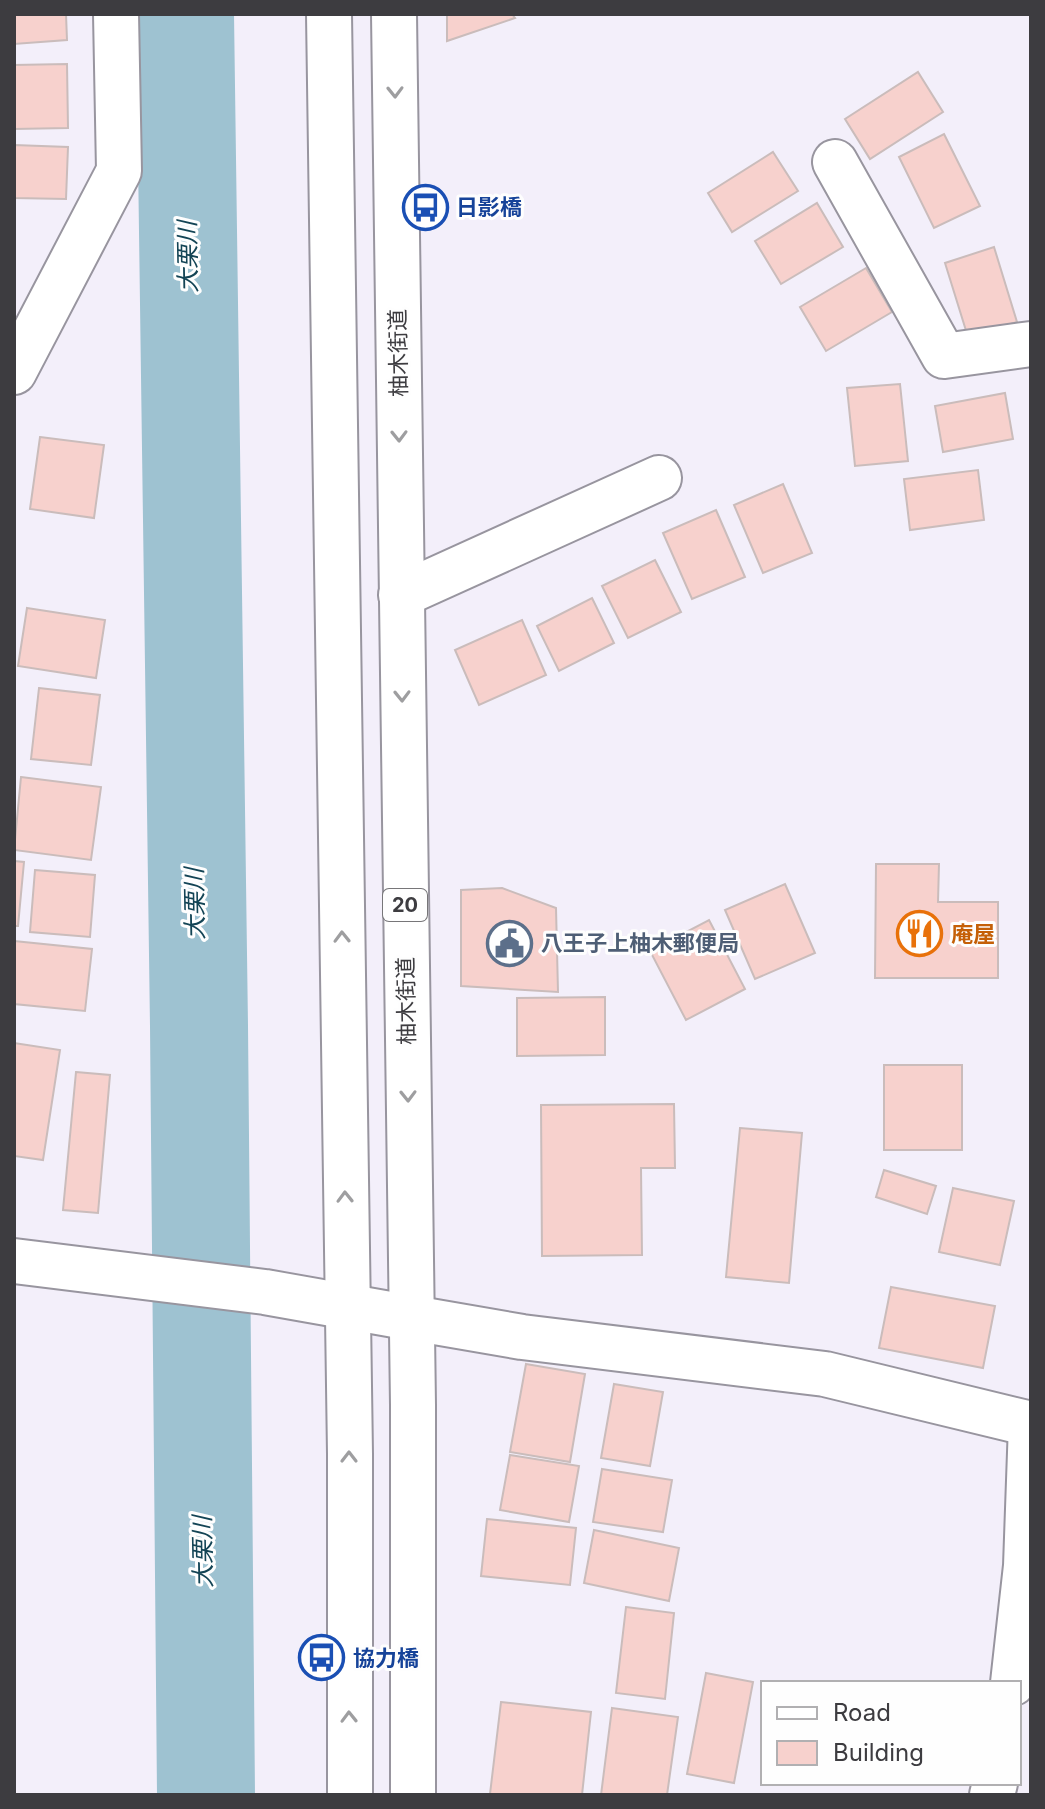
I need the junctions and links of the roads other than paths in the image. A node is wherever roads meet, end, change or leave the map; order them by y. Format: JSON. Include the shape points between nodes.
{"nodes":[{"id":1,"x":116,"y":14,"type":"edge"},
{"id":2,"x":329,"y":14,"type":"edge"},
{"id":3,"x":394,"y":14,"type":"edge"},
{"id":4,"x":835,"y":162,"type":"dead end"},
{"id":5,"x":1031,"y":344,"type":"edge"},
{"id":6,"x":14,"y":372,"type":"edge"},
{"id":7,"x":659,"y":478,"type":"dead end"},
{"id":8,"x":401,"y":595,"type":"junction"},
{"id":9,"x":14,"y":1261,"type":"edge"},
{"id":10,"x":347,"y":1305,"type":"junction"},
{"id":11,"x":412,"y":1318,"type":"junction"},
{"id":12,"x":1031,"y":1424,"type":"edge"},
{"id":13,"x":1013,"y":1681,"type":"edge"},
{"id":14,"x":350,"y":1795,"type":"edge"},
{"id":15,"x":413,"y":1795,"type":"edge"}],
"edges":[{"from":1,"to":6,"type":"main road","via":[[119,171]]},
{"from":10,"to":2,"type":"main road","one_way":true},
{"from":3,"to":8,"type":"main road","name":"柚木街道","number":"20","one_way":true},
{"from":4,"to":5,"type":"main road","via":[[944,356]]},
{"from":7,"to":8,"type":"main road"},
{"from":8,"to":11,"type":"main road","name":"柚木街道","number":"20","one_way":true},
{"from":9,"to":10,"type":"main road"},
{"from":10,"to":11,"type":"main road"},
{"from":14,"to":10,"type":"main road","one_way":true},
{"from":11,"to":12,"type":"main road","via":[[522,1337],[825,1374]]},
{"from":11,"to":15,"type":"main road","name":"柚木街道","number":"20"},
{"from":12,"to":13,"type":"main road","via":[[1026,1566]]}]}
